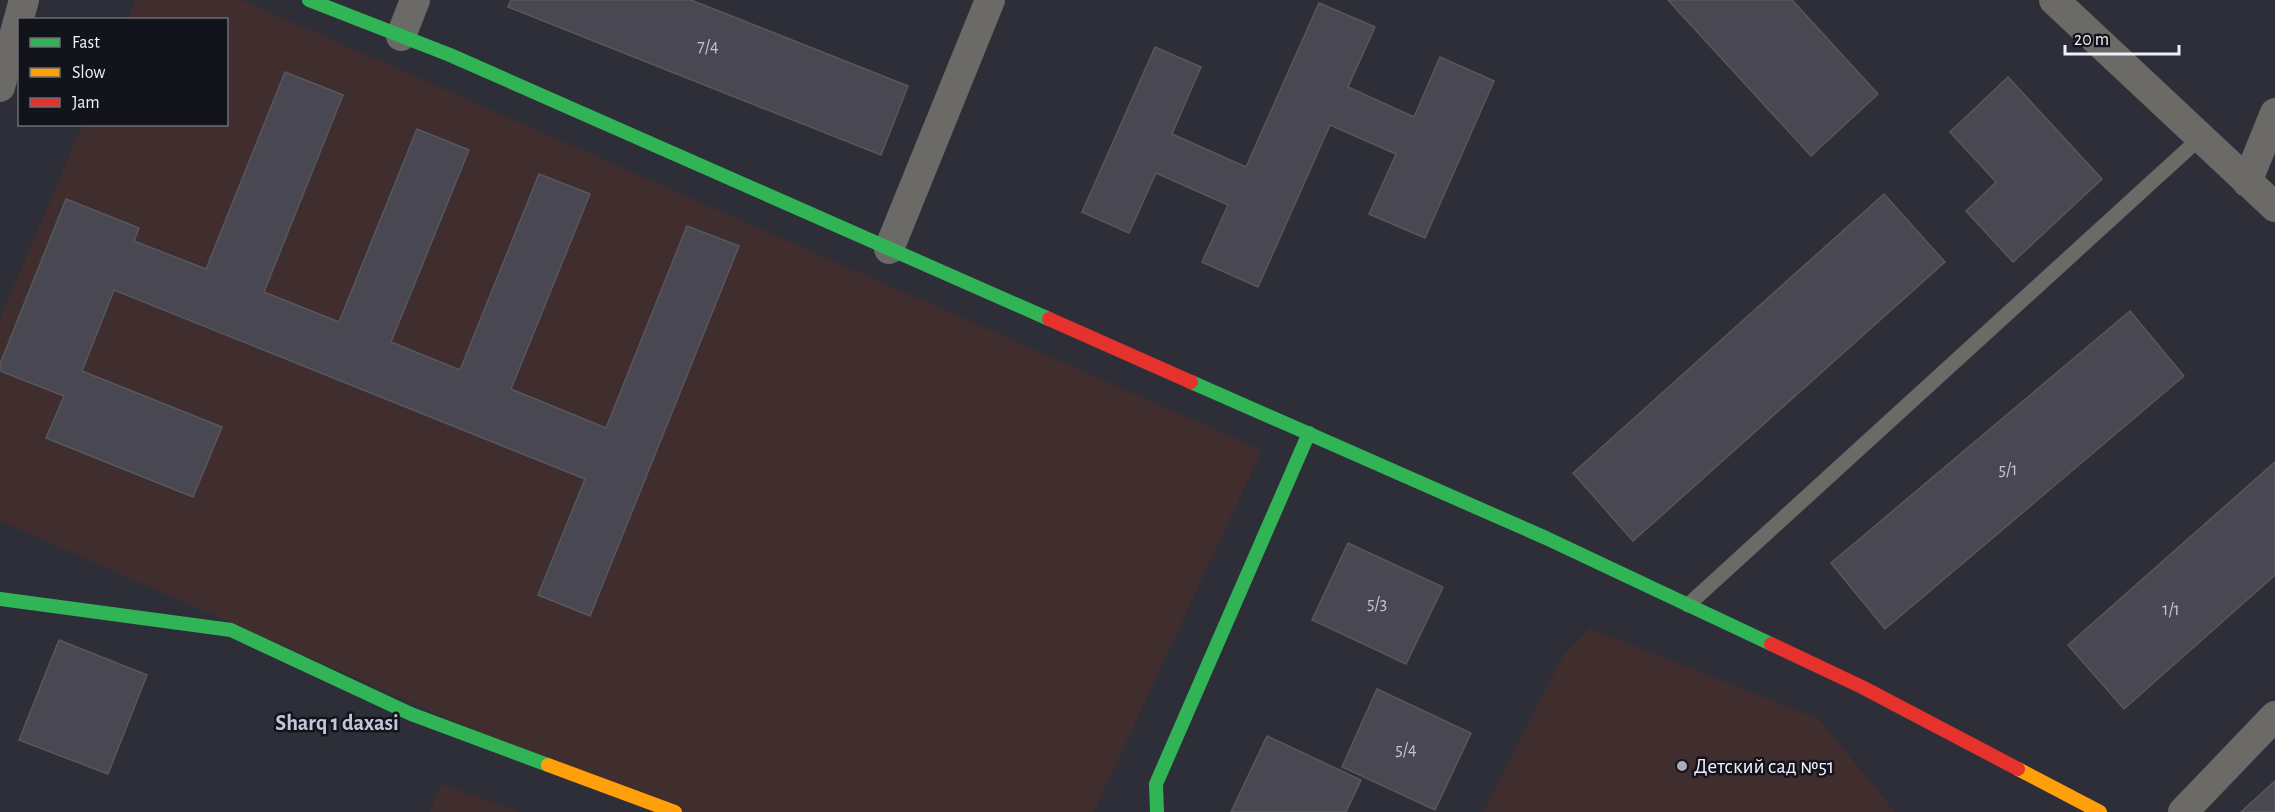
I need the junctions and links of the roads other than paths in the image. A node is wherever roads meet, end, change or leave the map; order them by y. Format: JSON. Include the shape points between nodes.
{"nodes":[{"id":1,"x":24,"y":0,"type":"edge"},
{"id":2,"x":309,"y":0,"type":"edge"},
{"id":3,"x":415,"y":0,"type":"edge"},
{"id":4,"x":990,"y":0,"type":"edge"},
{"id":5,"x":2054,"y":0,"type":"edge"},
{"id":6,"x":19,"y":18,"type":"edge"},
{"id":7,"x":18,"y":22,"type":"edge"},
{"id":8,"x":401,"y":36,"type":"junction"},
{"id":9,"x":0,"y":87,"type":"edge"},
{"id":10,"x":2275,"y":113,"type":"edge"},
{"id":11,"x":2200,"y":138,"type":"junction"},
{"id":12,"x":2247,"y":182,"type":"junction"},
{"id":13,"x":2275,"y":207,"type":"edge"},
{"id":14,"x":889,"y":249,"type":"junction"},
{"id":15,"x":1309,"y":433,"type":"junction"},
{"id":16,"x":0,"y":599,"type":"edge"},
{"id":17,"x":1688,"y":605,"type":"junction"},
{"id":18,"x":2275,"y":716,"type":"edge"},
{"id":19,"x":675,"y":812,"type":"edge"},
{"id":20,"x":1157,"y":812,"type":"edge"},
{"id":21,"x":2100,"y":812,"type":"edge"},
{"id":22,"x":2183,"y":812,"type":"edge"}],
"edges":[{"from":1,"to":6,"type":"street"},
{"from":2,"to":8,"type":"street"},
{"from":3,"to":8,"type":"street"},
{"from":4,"to":14,"type":"street"},
{"from":5,"to":11,"type":"street"},
{"from":7,"to":9,"type":"street"},
{"from":8,"to":14,"type":"street"},
{"from":10,"to":12,"type":"street"},
{"from":11,"to":12,"type":"street"},
{"from":11,"to":17,"type":"lane"},
{"from":12,"to":13,"type":"street"},
{"from":14,"to":15,"type":"street"},
{"from":15,"to":17,"type":"street"},
{"from":15,"to":20,"type":"street","via":[[1156,784]]},
{"from":16,"to":19,"type":"street","via":[[231,630],[411,714]]},
{"from":17,"to":21,"type":"street","via":[[1862,687]]},
{"from":18,"to":22,"type":"street"}]}
